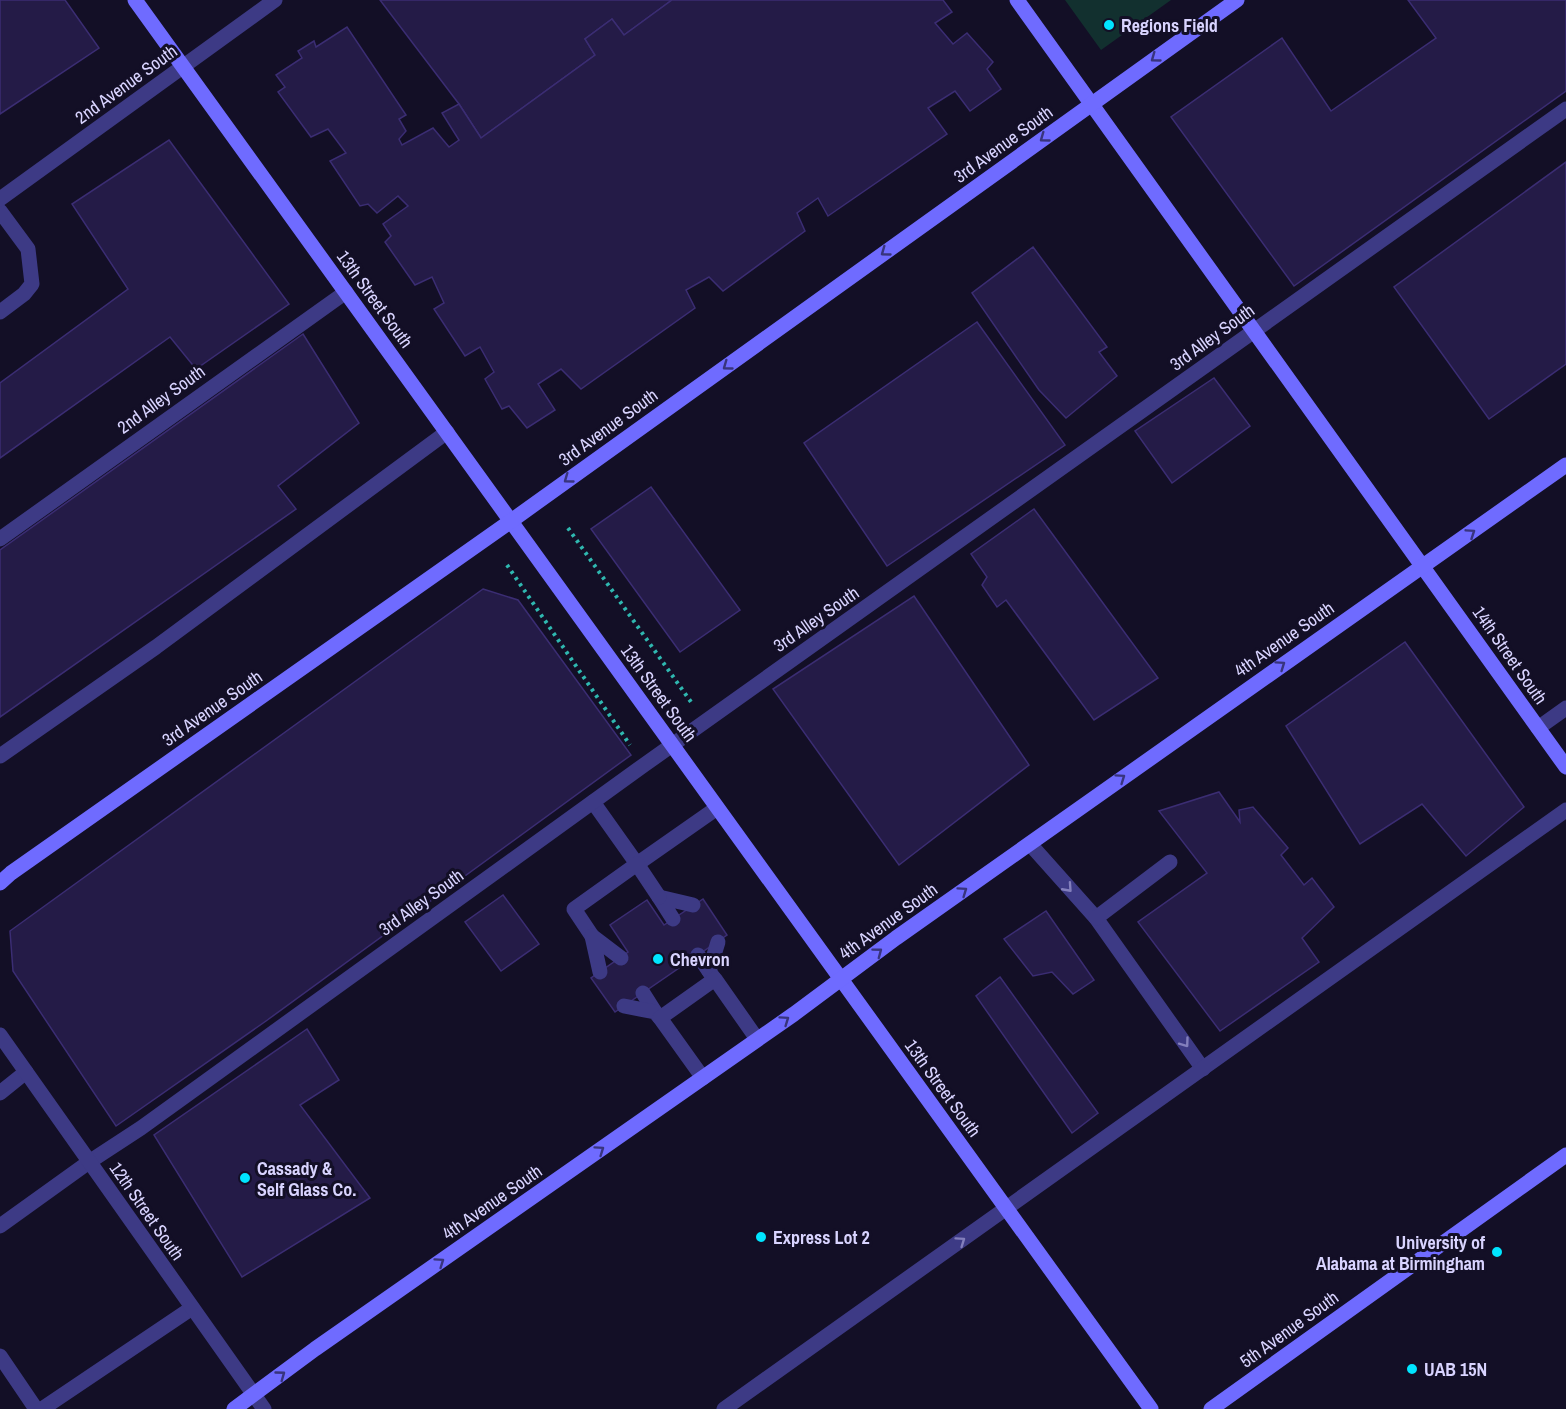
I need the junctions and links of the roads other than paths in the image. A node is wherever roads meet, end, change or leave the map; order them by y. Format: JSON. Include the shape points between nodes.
{"nodes":[{"id":1,"x":135,"y":0,"type":"edge"},
{"id":2,"x":275,"y":0,"type":"edge"},
{"id":3,"x":1017,"y":0,"type":"edge"},
{"id":4,"x":1237,"y":0,"type":"edge"},
{"id":5,"x":183,"y":66,"type":"junction"},
{"id":6,"x":1092,"y":104,"type":"junction"},
{"id":7,"x":1566,"y":109,"type":"edge"},
{"id":8,"x":0,"y":199,"type":"edge"},
{"id":9,"x":0,"y":212,"type":"edge"},
{"id":10,"x":346,"y":292,"type":"junction"},
{"id":11,"x":0,"y":312,"type":"edge"},
{"id":12,"x":1254,"y":331,"type":"junction"},
{"id":13,"x":447,"y":432,"type":"junction"},
{"id":14,"x":1566,"y":465,"type":"edge"},
{"id":15,"x":511,"y":521,"type":"junction"},
{"id":16,"x":0,"y":539,"type":"edge"},
{"id":17,"x":1422,"y":566,"type":"junction"},
{"id":18,"x":1566,"y":708,"type":"edge"},
{"id":19,"x":1538,"y":728,"type":"junction"},
{"id":20,"x":673,"y":746,"type":"junction"},
{"id":21,"x":0,"y":756,"type":"edge"},
{"id":22,"x":1566,"y":767,"type":"edge"},
{"id":23,"x":593,"y":802,"type":"junction"},
{"id":24,"x":717,"y":808,"type":"junction"},
{"id":25,"x":1566,"y":810,"type":"edge"},
{"id":26,"x":1030,"y":844,"type":"junction"},
{"id":27,"x":1170,"y":862,"type":"dead end"},
{"id":28,"x":637,"y":864,"type":"junction"},
{"id":29,"x":0,"y":883,"type":"edge"},
{"id":30,"x":659,"y":897,"type":"junction"},
{"id":31,"x":693,"y":905,"type":"dead end"},
{"id":32,"x":1096,"y":918,"type":"junction"},
{"id":33,"x":673,"y":919,"type":"dead end"},
{"id":34,"x":592,"y":936,"type":"junction"},
{"id":35,"x":718,"y":942,"type":"dead end"},
{"id":36,"x":698,"y":955,"type":"dead end"},
{"id":37,"x":621,"y":958,"type":"dead end"},
{"id":38,"x":600,"y":972,"type":"dead end"},
{"id":39,"x":712,"y":975,"type":"junction"},
{"id":40,"x":841,"y":979,"type":"junction"},
{"id":41,"x":644,"y":993,"type":"dead end"},
{"id":42,"x":624,"y":1006,"type":"dead end"},
{"id":43,"x":657,"y":1015,"type":"junction"},
{"id":44,"x":0,"y":1035,"type":"edge"},
{"id":45,"x":757,"y":1039,"type":"junction"},
{"id":46,"x":1203,"y":1069,"type":"junction"},
{"id":47,"x":26,"y":1072,"type":"junction"},
{"id":48,"x":703,"y":1078,"type":"junction"},
{"id":49,"x":0,"y":1093,"type":"edge"},
{"id":50,"x":1566,"y":1155,"type":"edge"},
{"id":51,"x":89,"y":1162,"type":"junction"},
{"id":52,"x":1006,"y":1209,"type":"junction"},
{"id":53,"x":0,"y":1226,"type":"edge"},
{"id":54,"x":192,"y":1308,"type":"junction"},
{"id":55,"x":0,"y":1356,"type":"edge"},
{"id":56,"x":254,"y":1395,"type":"junction"},
{"id":57,"x":36,"y":1409,"type":"edge"},
{"id":58,"x":42,"y":1409,"type":"edge"},
{"id":59,"x":234,"y":1409,"type":"edge"},
{"id":60,"x":264,"y":1409,"type":"edge"},
{"id":61,"x":724,"y":1409,"type":"edge"},
{"id":62,"x":1151,"y":1409,"type":"edge"},
{"id":63,"x":1211,"y":1409,"type":"edge"}],
"edges":[{"from":1,"to":5,"type":"street","name":"13th Street South"},
{"from":2,"to":5,"type":"street","name":"2nd Avenue South"},
{"from":3,"to":6,"type":"street","name":"14th Street South"},
{"from":4,"to":6,"type":"street","name":"3rd Avenue South","one_way":true},
{"from":5,"to":8,"type":"street","name":"2nd Avenue South"},
{"from":5,"to":10,"type":"street","name":"13th Street South"},
{"from":6,"to":12,"type":"street","name":"14th Street South"},
{"from":6,"to":15,"type":"street","name":"3rd Avenue South","one_way":true},
{"from":7,"to":12,"type":"street","name":"3rd Alley South"},
{"from":9,"to":11,"type":"street","via":[[28,249],[32,284]]},
{"from":10,"to":13,"type":"street","name":"13th Street South"},
{"from":10,"to":16,"type":"street","name":"2nd Alley South"},
{"from":12,"to":17,"type":"street","name":"14th Street South"},
{"from":12,"to":20,"type":"street","name":"3rd Alley South"},
{"from":13,"to":15,"type":"street","name":"13th Street South"},
{"from":13,"to":21,"type":"street","via":[[156,647]]},
{"from":17,"to":14,"type":"street","name":"4th Avenue South","one_way":true},
{"from":15,"to":20,"type":"street","name":"13th Street South"},
{"from":15,"to":29,"type":"street","name":"3rd Avenue South"},
{"from":17,"to":19,"type":"street","name":"14th Street South"},
{"from":26,"to":17,"type":"street","name":"4th Avenue South","one_way":true},
{"from":18,"to":19,"type":"street"},
{"from":19,"to":22,"type":"street","name":"14th Street South"},
{"from":20,"to":23,"type":"street","name":"3rd Alley South"},
{"from":20,"to":24,"type":"street","name":"13th Street South"},
{"from":23,"to":28,"type":"street"},
{"from":23,"to":51,"type":"street","name":"3rd Alley South"},
{"from":24,"to":28,"type":"street"},
{"from":24,"to":40,"type":"street","name":"13th Street South"},
{"from":25,"to":46,"type":"street"},
{"from":26,"to":32,"type":"street","one_way":true},
{"from":40,"to":26,"type":"street","name":"4th Avenue South","one_way":true},
{"from":27,"to":32,"type":"street"},
{"from":28,"to":30,"type":"street"},
{"from":28,"to":34,"type":"street","via":[[574,909]]},
{"from":30,"to":31,"type":"street"},
{"from":30,"to":33,"type":"street"},
{"from":32,"to":46,"type":"street","one_way":true},
{"from":34,"to":37,"type":"street"},
{"from":34,"to":38,"type":"street"},
{"from":35,"to":39,"type":"street"},
{"from":36,"to":39,"type":"street"},
{"from":39,"to":43,"type":"street"},
{"from":39,"to":45,"type":"street"},
{"from":45,"to":40,"type":"street","name":"4th Avenue South","one_way":true},
{"from":40,"to":52,"type":"street","name":"13th Street South"},
{"from":41,"to":43,"type":"street"},
{"from":42,"to":43,"type":"street"},
{"from":43,"to":48,"type":"street"},
{"from":44,"to":47,"type":"street","name":"12th Street South"},
{"from":45,"to":48,"type":"street","name":"4th Avenue South"},
{"from":46,"to":52,"type":"street"},
{"from":47,"to":49,"type":"street"},
{"from":47,"to":51,"type":"street","name":"12th Street South"},
{"from":56,"to":48,"type":"street","name":"4th Avenue South","one_way":true},
{"from":50,"to":63,"type":"street","name":"5th Avenue South"},
{"from":51,"to":53,"type":"street","name":"3rd Alley South"},
{"from":51,"to":54,"type":"street","name":"12th Street South"},
{"from":61,"to":52,"type":"street","one_way":true},
{"from":52,"to":62,"type":"street","name":"13th Street South"},
{"from":54,"to":56,"type":"street","name":"12th Street South"},
{"from":54,"to":58,"type":"street"},
{"from":55,"to":57,"type":"street"},
{"from":56,"to":59,"type":"street","name":"4th Avenue South"},
{"from":56,"to":60,"type":"street","name":"12th Street South"}]}
